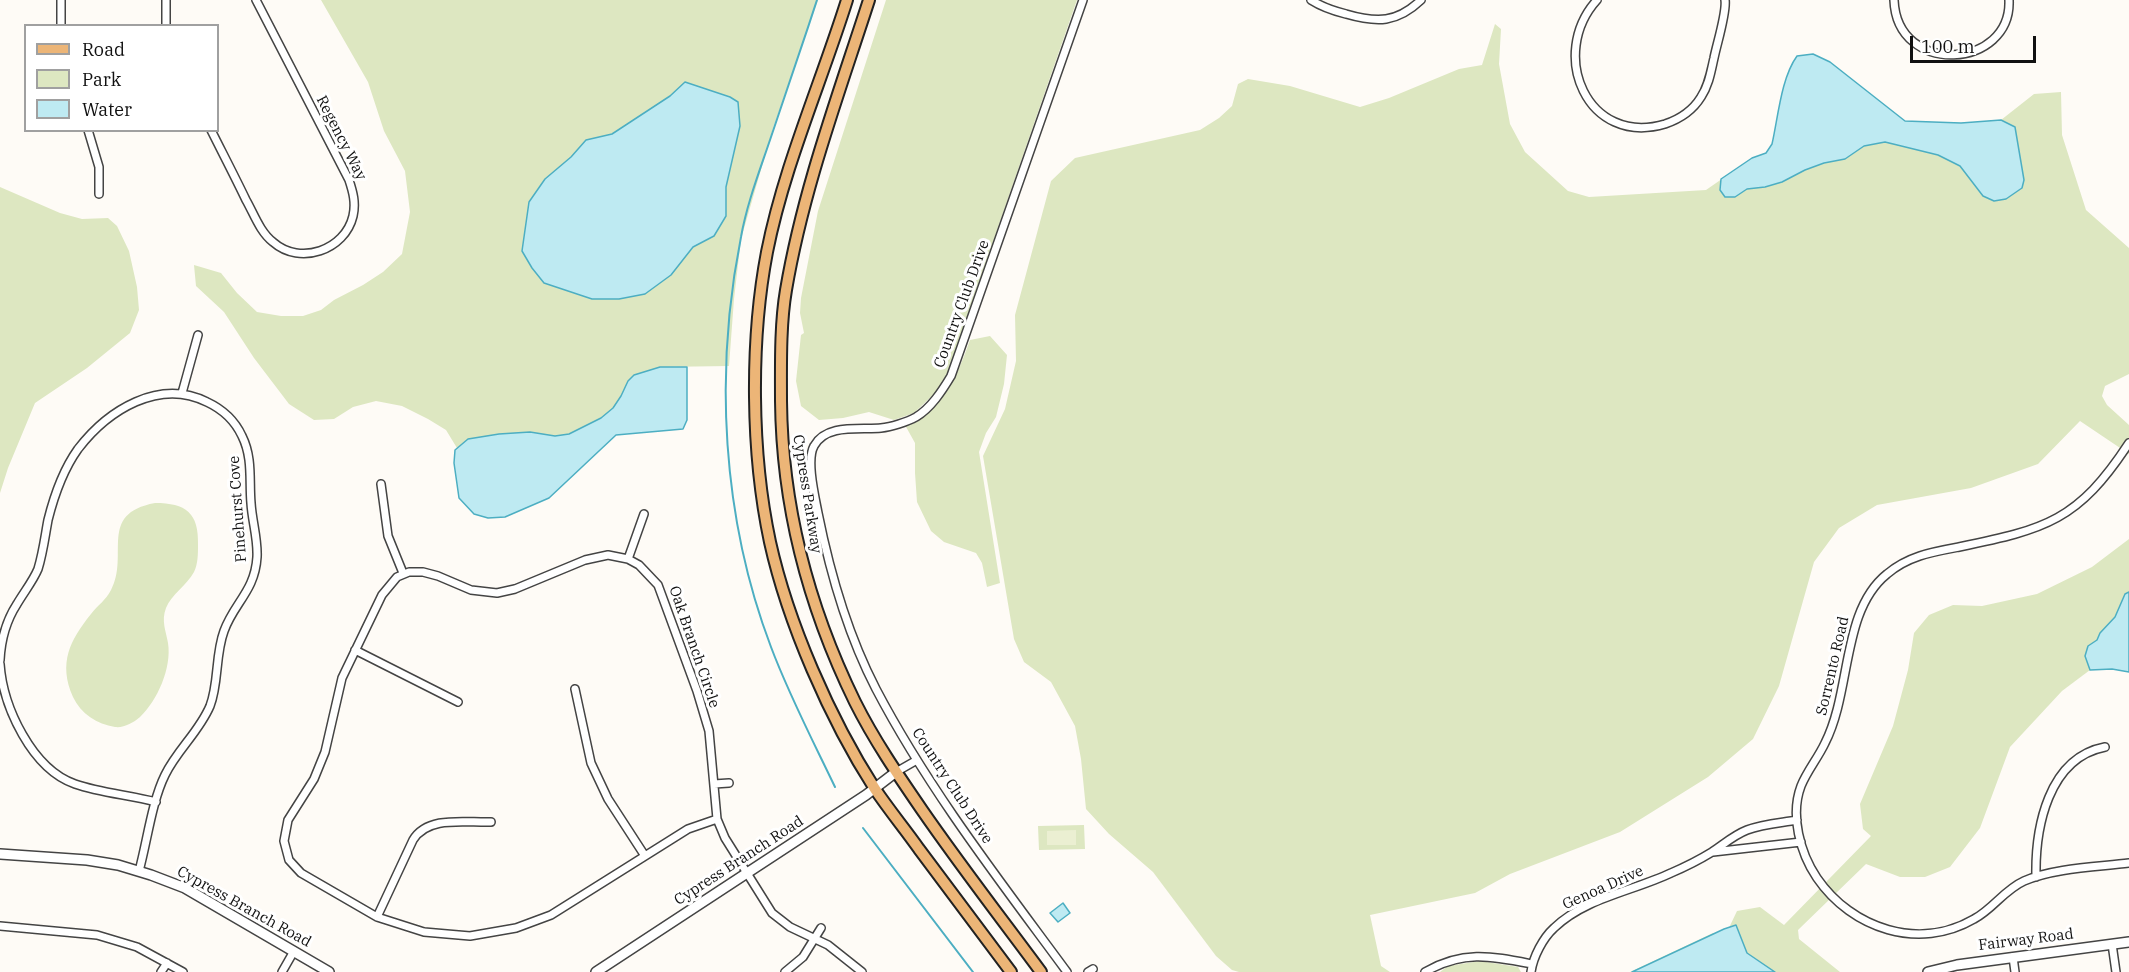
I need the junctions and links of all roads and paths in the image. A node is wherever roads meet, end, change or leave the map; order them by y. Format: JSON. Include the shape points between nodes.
{"nodes":[{"id":1,"x":61,"y":0,"type":"edge"},
{"id":2,"x":166,"y":0,"type":"edge"},
{"id":3,"x":256,"y":0,"type":"edge"},
{"id":4,"x":847,"y":0,"type":"edge"},
{"id":5,"x":869,"y":0,"type":"edge"},
{"id":6,"x":1083,"y":0,"type":"edge"},
{"id":7,"x":1311,"y":0,"type":"edge"},
{"id":8,"x":1421,"y":0,"type":"edge"},
{"id":9,"x":1597,"y":0,"type":"edge"},
{"id":10,"x":1726,"y":0,"type":"edge"},
{"id":11,"x":1894,"y":0,"type":"edge"},
{"id":12,"x":2009,"y":0,"type":"edge"},
{"id":13,"x":61,"y":24,"type":"edge"},
{"id":14,"x":166,"y":24,"type":"edge"},
{"id":15,"x":89,"y":132,"type":"edge"},
{"id":16,"x":212,"y":132,"type":"edge"},
{"id":17,"x":99,"y":194,"type":"dead end"},
{"id":18,"x":198,"y":335,"type":"dead end"},
{"id":19,"x":182,"y":393,"type":"junction"},
{"id":20,"x":2129,"y":443,"type":"edge"},
{"id":21,"x":381,"y":484,"type":"dead end"},
{"id":22,"x":644,"y":514,"type":"dead end"},
{"id":23,"x":628,"y":559,"type":"junction"},
{"id":24,"x":403,"y":573,"type":"junction"},
{"id":25,"x":355,"y":650,"type":"junction"},
{"id":26,"x":0,"y":660,"type":"edge"},
{"id":27,"x":0,"y":664,"type":"edge"},
{"id":28,"x":575,"y":689,"type":"dead end"},
{"id":29,"x":458,"y":702,"type":"dead end"},
{"id":30,"x":2105,"y":747,"type":"dead end"},
{"id":31,"x":917,"y":760,"type":"junction"},
{"id":32,"x":896,"y":772,"type":"junction"},
{"id":33,"x":729,"y":783,"type":"dead end"},
{"id":34,"x":714,"y":784,"type":"junction"},
{"id":35,"x":875,"y":789,"type":"junction"},
{"id":36,"x":156,"y":802,"type":"junction"},
{"id":37,"x":717,"y":819,"type":"junction"},
{"id":38,"x":1797,"y":820,"type":"junction"},
{"id":39,"x":491,"y":822,"type":"dead end"},
{"id":40,"x":1801,"y":842,"type":"junction"},
{"id":41,"x":1710,"y":853,"type":"junction"},
{"id":42,"x":0,"y":854,"type":"edge"},
{"id":43,"x":645,"y":856,"type":"junction"},
{"id":44,"x":2129,"y":863,"type":"edge"},
{"id":45,"x":139,"y":871,"type":"junction"},
{"id":46,"x":747,"y":874,"type":"junction"},
{"id":47,"x":2036,"y":877,"type":"junction"},
{"id":48,"x":378,"y":917,"type":"junction"},
{"id":49,"x":0,"y":926,"type":"edge"},
{"id":50,"x":821,"y":928,"type":"dead end"},
{"id":51,"x":815,"y":939,"type":"junction"},
{"id":52,"x":2129,"y":942,"type":"edge"},
{"id":53,"x":2112,"y":944,"type":"junction"},
{"id":54,"x":294,"y":951,"type":"junction"},
{"id":55,"x":2013,"y":957,"type":"junction"},
{"id":56,"x":167,"y":963,"type":"junction"},
{"id":57,"x":1532,"y":968,"type":"edge"},
{"id":58,"x":161,"y":972,"type":"edge"},
{"id":59,"x":183,"y":972,"type":"edge"},
{"id":60,"x":282,"y":972,"type":"edge"},
{"id":61,"x":329,"y":972,"type":"edge"},
{"id":62,"x":596,"y":972,"type":"edge"},
{"id":63,"x":785,"y":972,"type":"edge"},
{"id":64,"x":862,"y":972,"type":"edge"},
{"id":65,"x":1011,"y":972,"type":"edge"},
{"id":66,"x":1041,"y":972,"type":"edge"},
{"id":67,"x":1067,"y":972,"type":"edge"},
{"id":68,"x":1425,"y":972,"type":"edge"},
{"id":69,"x":1928,"y":972,"type":"edge"},
{"id":70,"x":2015,"y":972,"type":"edge"},
{"id":71,"x":2116,"y":972,"type":"edge"}],
"edges":[{"from":1,"to":13,"type":"street"},
{"from":2,"to":14,"type":"street"},
{"from":3,"to":16,"type":"street","name":"Regency Way","via":[[349,180],[355,204],[349,227],[329,247],[307,253],[286,250],[273,242],[262,231]]},
{"from":4,"to":35,"type":"main road","via":[[786,182],[768,251],[758,316],[755,387],[759,464],[770,542],[791,614],[837,723]]},
{"from":5,"to":32,"type":"main road","name":"Cypress Parkway","via":[[799,222],[786,293],[782,432],[799,553],[821,622],[855,702]]},
{"from":6,"to":31,"type":"street","name":"Country Club Drive","via":[[951,376],[939,396],[916,416],[884,428],[842,429],[813,446],[813,484],[827,557],[850,628],[876,689]]},
{"from":7,"to":8,"type":"street","via":[[1334,11],[1375,21],[1400,15]]},
{"from":9,"to":10,"type":"street","via":[[1576,41],[1579,82],[1588,100],[1602,113],[1627,126],[1646,127],[1677,119],[1701,97],[1709,79]]},
{"from":11,"to":12,"type":"street","via":[[1898,22],[1910,40],[1926,50],[1950,54],[1973,51],[1992,41],[2004,25]]},
{"from":15,"to":17,"type":"street","via":[[99,167]]},
{"from":18,"to":19,"type":"street"},
{"from":19,"to":26,"type":"street","name":"Pinehurst Cove","via":[[154,395],[132,403],[76,452],[55,496],[37,571],[5,628]]},
{"from":19,"to":36,"type":"street","name":"Pinehurst Cove","via":[[221,410],[243,438],[250,463],[257,556],[249,589],[222,638],[211,703],[166,773]]},
{"from":20,"to":38,"type":"street","name":"Sorrento Road","via":[[2100,484],[2052,522],[2022,533],[1913,557],[1874,586],[1856,621],[1834,720],[1799,791]]},
{"from":21,"to":24,"type":"street","via":[[388,536]]},
{"from":22,"to":23,"type":"street"},
{"from":23,"to":24,"type":"street","via":[[592,557],[497,593],[471,590],[431,573]]},
{"from":23,"to":34,"type":"street","name":"Oak Branch Circle","via":[[646,570],[661,591],[709,731]]},
{"from":24,"to":25,"type":"street","via":[[386,588]]},
{"from":25,"to":29,"type":"street"},
{"from":25,"to":48,"type":"street","via":[[339,685],[325,752],[314,779],[288,820],[284,841],[289,860],[301,873]]},
{"from":27,"to":36,"type":"street","via":[[12,713],[46,766],[81,786]]},
{"from":28,"to":43,"type":"street","via":[[591,763],[608,799]]},
{"from":30,"to":47,"type":"street","via":[[2078,757],[2055,786],[2038,832]]},
{"from":31,"to":32,"type":"street"},
{"from":31,"to":67,"type":"street","name":"Country Club Drive","via":[[983,859]]},
{"from":32,"to":35,"type":"street","name":"Cypress Branch Road"},
{"from":32,"to":66,"type":"main road","name":"Cypress Parkway"},
{"from":33,"to":34,"type":"street"},
{"from":34,"to":37,"type":"street","name":"Oak Branch Circle"},
{"from":35,"to":46,"type":"street","name":"Cypress Branch Road"},
{"from":35,"to":65,"type":"main road"},
{"from":36,"to":45,"type":"street","name":"Pinehurst Cove"},
{"from":37,"to":43,"type":"street","via":[[688,829]]},
{"from":37,"to":46,"type":"street","name":"Oak Branch Circle"},
{"from":38,"to":40,"type":"street","name":"Sorrento Road"},
{"from":38,"to":41,"type":"street","name":"Genoa Drive","via":[[1746,830]]},
{"from":39,"to":48,"type":"street","via":[[435,824],[421,830]]},
{"from":40,"to":41,"type":"street","name":"Genoa Drive"},
{"from":40,"to":47,"type":"street","name":"Sorrento Road","via":[[1816,876],[1837,902],[1862,920],[1892,932],[1921,934],[1952,929],[1981,916],[2019,884]]},
{"from":41,"to":57,"type":"street","name":"Genoa Drive","via":[[1566,918],[1552,929]]},
{"from":42,"to":45,"type":"street","name":"Cypress Branch Road","via":[[87,860]]},
{"from":43,"to":48,"type":"street","via":[[557,912],[509,930],[448,935],[412,929]]},
{"from":44,"to":47,"type":"street","name":"Sorrento Road"},
{"from":45,"to":54,"type":"street","name":"Cypress Branch Road","via":[[185,888]]},
{"from":46,"to":51,"type":"street","name":"Oak Branch Circle","via":[[780,921]]},
{"from":46,"to":62,"type":"street","name":"Cypress Branch Road"},
{"from":49,"to":56,"type":"street","via":[[97,934],[137,947]]},
{"from":50,"to":51,"type":"street"},
{"from":51,"to":63,"type":"street","via":[[803,957]]},
{"from":51,"to":64,"type":"street","name":"Oak Branch Circle"},
{"from":52,"to":53,"type":"street","name":"Fairway Road"},
{"from":53,"to":55,"type":"street","name":"Fairway Road"},
{"from":53,"to":71,"type":"street"},
{"from":54,"to":60,"type":"street"},
{"from":54,"to":61,"type":"street","name":"Cypress Branch Road"},
{"from":55,"to":69,"type":"street","name":"Fairway Road"},
{"from":55,"to":70,"type":"street"},
{"from":56,"to":58,"type":"street"},
{"from":56,"to":59,"type":"street"},
{"from":57,"to":68,"type":"street","via":[[1493,956],[1476,956],[1444,961]]}]}
